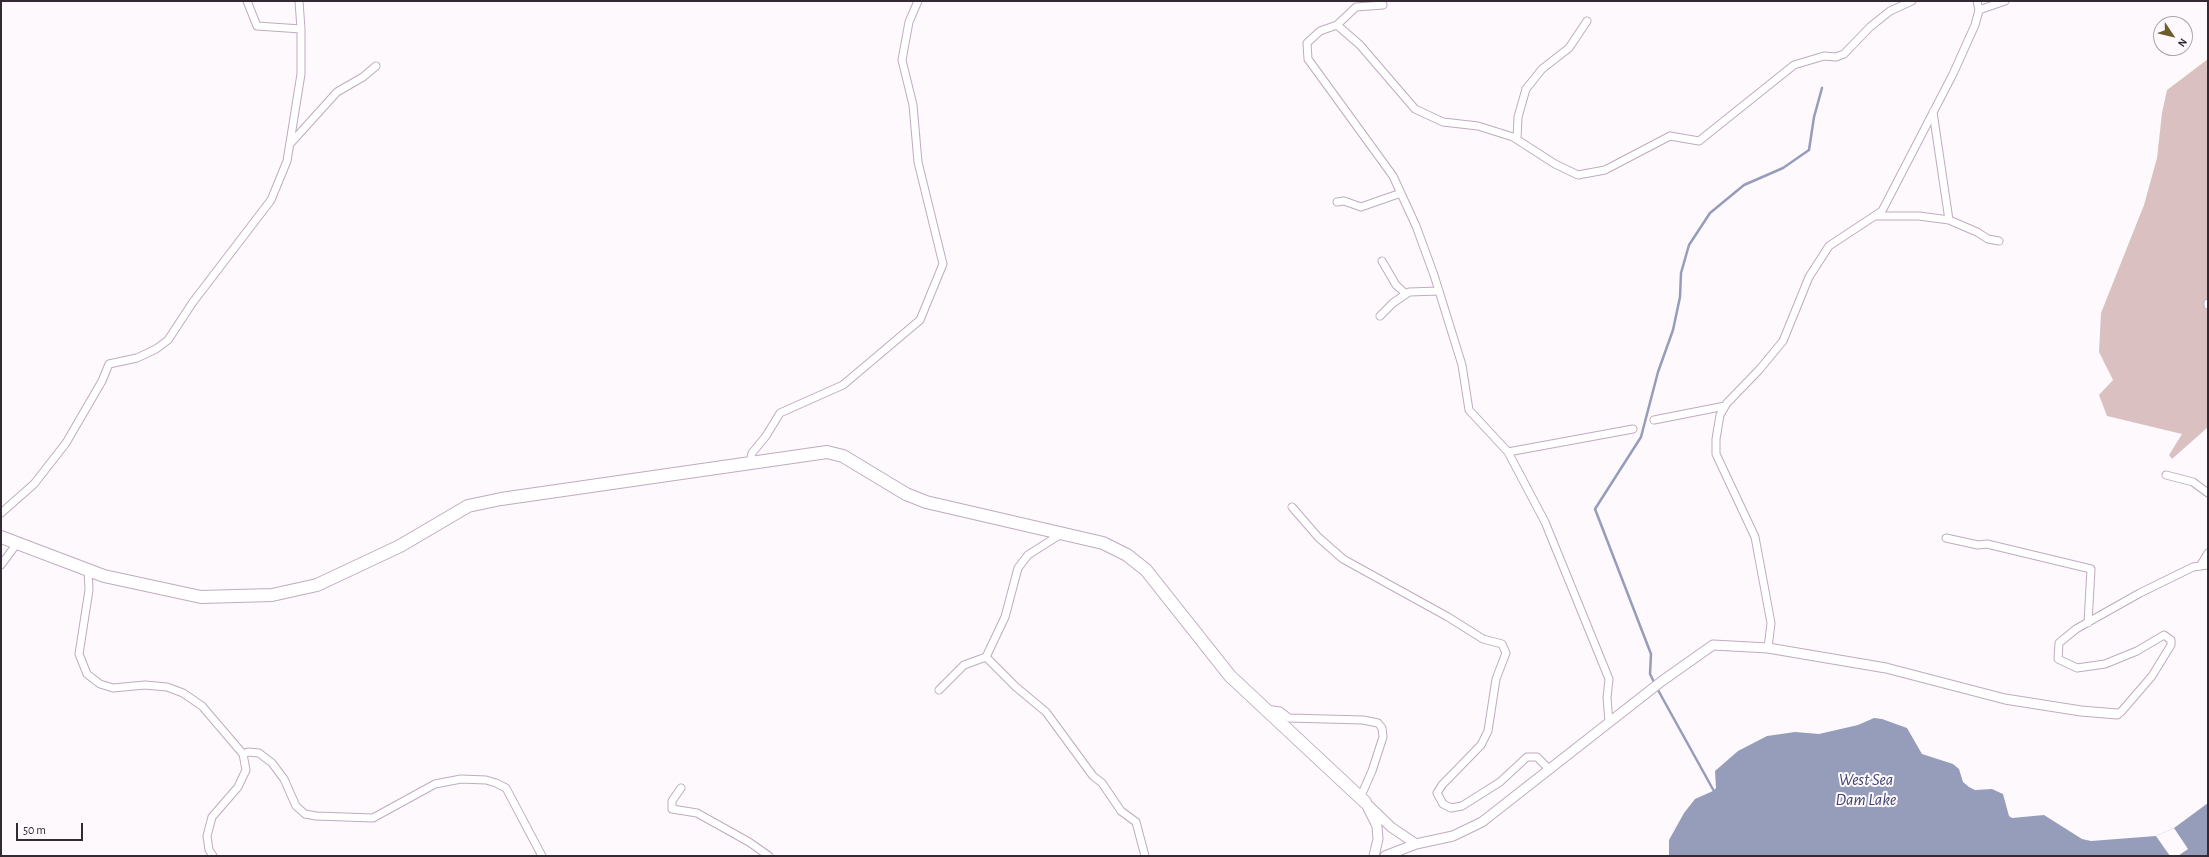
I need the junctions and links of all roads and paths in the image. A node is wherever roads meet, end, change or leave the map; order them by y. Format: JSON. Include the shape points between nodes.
{"nodes":[{"id":1,"x":247,"y":1,"type":"edge"},
{"id":2,"x":299,"y":1,"type":"edge"},
{"id":3,"x":918,"y":1,"type":"edge"},
{"id":4,"x":1355,"y":1,"type":"edge"},
{"id":5,"x":1912,"y":1,"type":"edge"},
{"id":6,"x":1977,"y":1,"type":"edge"},
{"id":7,"x":2005,"y":1,"type":"edge"},
{"id":8,"x":1383,"y":6,"type":"dead end"},
{"id":9,"x":1353,"y":9,"type":"junction"},
{"id":10,"x":1978,"y":10,"type":"junction"},
{"id":11,"x":1587,"y":21,"type":"dead end"},
{"id":12,"x":1337,"y":25,"type":"junction"},
{"id":13,"x":302,"y":29,"type":"junction"},
{"id":14,"x":376,"y":66,"type":"dead end"},
{"id":15,"x":1933,"y":112,"type":"junction"},
{"id":16,"x":1517,"y":139,"type":"junction"},
{"id":17,"x":290,"y":144,"type":"junction"},
{"id":18,"x":1401,"y":193,"type":"junction"},
{"id":19,"x":1337,"y":202,"type":"dead end"},
{"id":20,"x":1875,"y":216,"type":"junction"},
{"id":21,"x":1949,"y":220,"type":"junction"},
{"id":22,"x":1999,"y":240,"type":"dead end"},
{"id":23,"x":1382,"y":261,"type":"dead end"},
{"id":24,"x":1439,"y":291,"type":"junction"},
{"id":25,"x":1406,"y":294,"type":"junction"},
{"id":26,"x":1380,"y":316,"type":"dead end"},
{"id":27,"x":1725,"y":406,"type":"junction"},
{"id":28,"x":1654,"y":420,"type":"dead end"},
{"id":29,"x":1632,"y":429,"type":"dead end"},
{"id":30,"x":1508,"y":452,"type":"junction"},
{"id":31,"x":750,"y":463,"type":"junction"},
{"id":32,"x":2166,"y":475,"type":"dead end"},
{"id":33,"x":2208,"y":493,"type":"edge"},
{"id":34,"x":1292,"y":508,"type":"dead end"},
{"id":35,"x":1,"y":513,"type":"edge"},
{"id":36,"x":1061,"y":534,"type":"junction"},
{"id":37,"x":1,"y":537,"type":"edge"},
{"id":38,"x":1946,"y":538,"type":"dead end"},
{"id":39,"x":18,"y":542,"type":"junction"},
{"id":40,"x":2208,"y":552,"type":"edge"},
{"id":41,"x":1,"y":565,"type":"edge"},
{"id":42,"x":2208,"y":565,"type":"edge"},
{"id":43,"x":2200,"y":566,"type":"junction"},
{"id":44,"x":88,"y":570,"type":"junction"},
{"id":45,"x":2088,"y":623,"type":"junction"},
{"id":46,"x":1768,"y":648,"type":"junction"},
{"id":47,"x":986,"y":657,"type":"junction"},
{"id":48,"x":939,"y":690,"type":"dead end"},
{"id":49,"x":1263,"y":709,"type":"junction"},
{"id":50,"x":2117,"y":714,"type":"joint"},
{"id":51,"x":1609,"y":722,"type":"junction"},
{"id":52,"x":243,"y":754,"type":"junction"},
{"id":53,"x":1550,"y":769,"type":"junction"},
{"id":54,"x":681,"y":788,"type":"dead end"},
{"id":55,"x":1363,"y":800,"type":"junction"},
{"id":56,"x":1416,"y":844,"type":"junction"},
{"id":57,"x":213,"y":856,"type":"edge"},
{"id":58,"x":542,"y":856,"type":"edge"},
{"id":59,"x":769,"y":856,"type":"edge"},
{"id":60,"x":1145,"y":856,"type":"edge"},
{"id":61,"x":1374,"y":856,"type":"edge"},
{"id":62,"x":1385,"y":856,"type":"edge"}],
"edges":[{"from":1,"to":13,"type":"street","via":[[257,26]]},
{"from":2,"to":13,"type":"street"},
{"from":3,"to":31,"type":"street","via":[[909,22],[902,60],[913,105],[918,162],[943,264],[920,320],[843,385],[780,413],[752,453]]},
{"from":4,"to":9,"type":"street"},
{"from":5,"to":16,"type":"street","via":[[1890,11],[1844,54],[1836,57],[1824,56],[1794,65],[1699,141],[1670,136],[1606,170],[1578,175],[1554,164]]},
{"from":6,"to":10,"type":"street"},
{"from":7,"to":10,"type":"street"},
{"from":8,"to":9,"type":"street"},
{"from":9,"to":12,"type":"street"},
{"from":10,"to":15,"type":"street","via":[[1975,25]]},
{"from":11,"to":16,"type":"street","via":[[1569,48],[1542,69],[1526,89],[1518,116]]},
{"from":12,"to":16,"type":"street","via":[[1360,45],[1415,109],[1443,122],[1478,126]]},
{"from":12,"to":18,"type":"street","via":[[1320,32],[1307,43],[1308,59],[1393,176]]},
{"from":13,"to":17,"type":"street","via":[[301,74]]},
{"from":14,"to":17,"type":"street","via":[[337,92]]},
{"from":15,"to":20,"type":"street","via":[[1882,211]]},
{"from":15,"to":21,"type":"street"},
{"from":17,"to":35,"type":"street","via":[[287,160],[271,200],[193,302],[168,340],[137,358],[109,364],[66,443],[34,484]]},
{"from":18,"to":19,"type":"street","via":[[1361,207],[1344,201]]},
{"from":18,"to":24,"type":"street","via":[[1416,226]]},
{"from":20,"to":21,"type":"street","via":[[1919,216]]},
{"from":20,"to":27,"type":"street","via":[[1829,246],[1808,276],[1783,341]]},
{"from":21,"to":22,"type":"street","via":[[1988,239]]},
{"from":23,"to":25,"type":"street","via":[[1396,285]]},
{"from":24,"to":25,"type":"street"},
{"from":24,"to":30,"type":"street","via":[[1462,365],[1469,410]]},
{"from":25,"to":26,"type":"street"},
{"from":27,"to":28,"type":"street"},
{"from":27,"to":46,"type":"street","via":[[1719,421],[1716,454],[1755,537],[1770,623]]},
{"from":29,"to":30,"type":"street"},
{"from":30,"to":51,"type":"street","via":[[1545,522],[1609,679]]},
{"from":31,"to":36,"type":"main road","via":[[827,452],[843,456],[906,494],[926,502]]},
{"from":31,"to":44,"type":"main road","via":[[468,506],[400,546],[317,586],[272,595],[201,596],[104,576]]},
{"from":32,"to":33,"type":"street","via":[[2193,482]]},
{"from":34,"to":53,"type":"street","via":[[1318,537],[1343,559],[1483,639],[1502,644],[1506,653],[1496,679],[1488,731],[1481,745],[1437,793],[1443,804],[1451,808],[1462,806],[1500,782],[1526,757],[1537,757]]},
{"from":36,"to":47,"type":"street","via":[[1028,555],[1018,568],[1005,618]]},
{"from":36,"to":49,"type":"main road","via":[[1103,543],[1127,555],[1146,570],[1230,676]]},
{"from":37,"to":39,"type":"main road"},
{"from":38,"to":45,"type":"street","via":[[1978,545],[1987,544],[2091,569]]},
{"from":39,"to":41,"type":"street"},
{"from":39,"to":44,"type":"main road"},
{"from":40,"to":43,"type":"street"},
{"from":42,"to":43,"type":"street"},
{"from":43,"to":45,"type":"street","via":[[2140,593]]},
{"from":44,"to":52,"type":"street","via":[[89,590],[79,654],[87,674],[100,684],[114,688],[145,685],[167,687],[183,693],[202,706]]},
{"from":45,"to":50,"type":"street","via":[[2059,643],[2058,659],[2077,668],[2105,664],[2137,651],[2164,635],[2171,640],[2171,645],[2152,676]]},
{"from":46,"to":50,"type":"street","via":[[1886,668],[2005,699],[2081,712]]},
{"from":46,"to":51,"type":"street","via":[[1713,645]]},
{"from":47,"to":48,"type":"street","via":[[964,665]]},
{"from":47,"to":60,"type":"street","via":[[1016,688],[1046,712],[1121,811],[1136,822]]},
{"from":49,"to":55,"type":"main road"},
{"from":49,"to":55,"type":"street","via":[[1280,711],[1289,718],[1363,720],[1378,723],[1382,728],[1383,737]]},
{"from":51,"to":53,"type":"street"},
{"from":52,"to":57,"type":"street","via":[[246,770],[238,786],[212,818],[207,836],[209,850]]},
{"from":52,"to":58,"type":"street","via":[[259,753],[272,763],[284,779],[296,806],[305,814],[316,816],[373,818],[435,784],[461,779],[496,783],[506,788]]},
{"from":53,"to":56,"type":"street","via":[[1482,822],[1453,836]]},
{"from":54,"to":59,"type":"street","via":[[672,801],[672,809],[697,813]]},
{"from":55,"to":56,"type":"street","via":[[1390,827]]},
{"from":55,"to":61,"type":"street","via":[[1377,826],[1378,840]]},
{"from":56,"to":62,"type":"street"}]}
